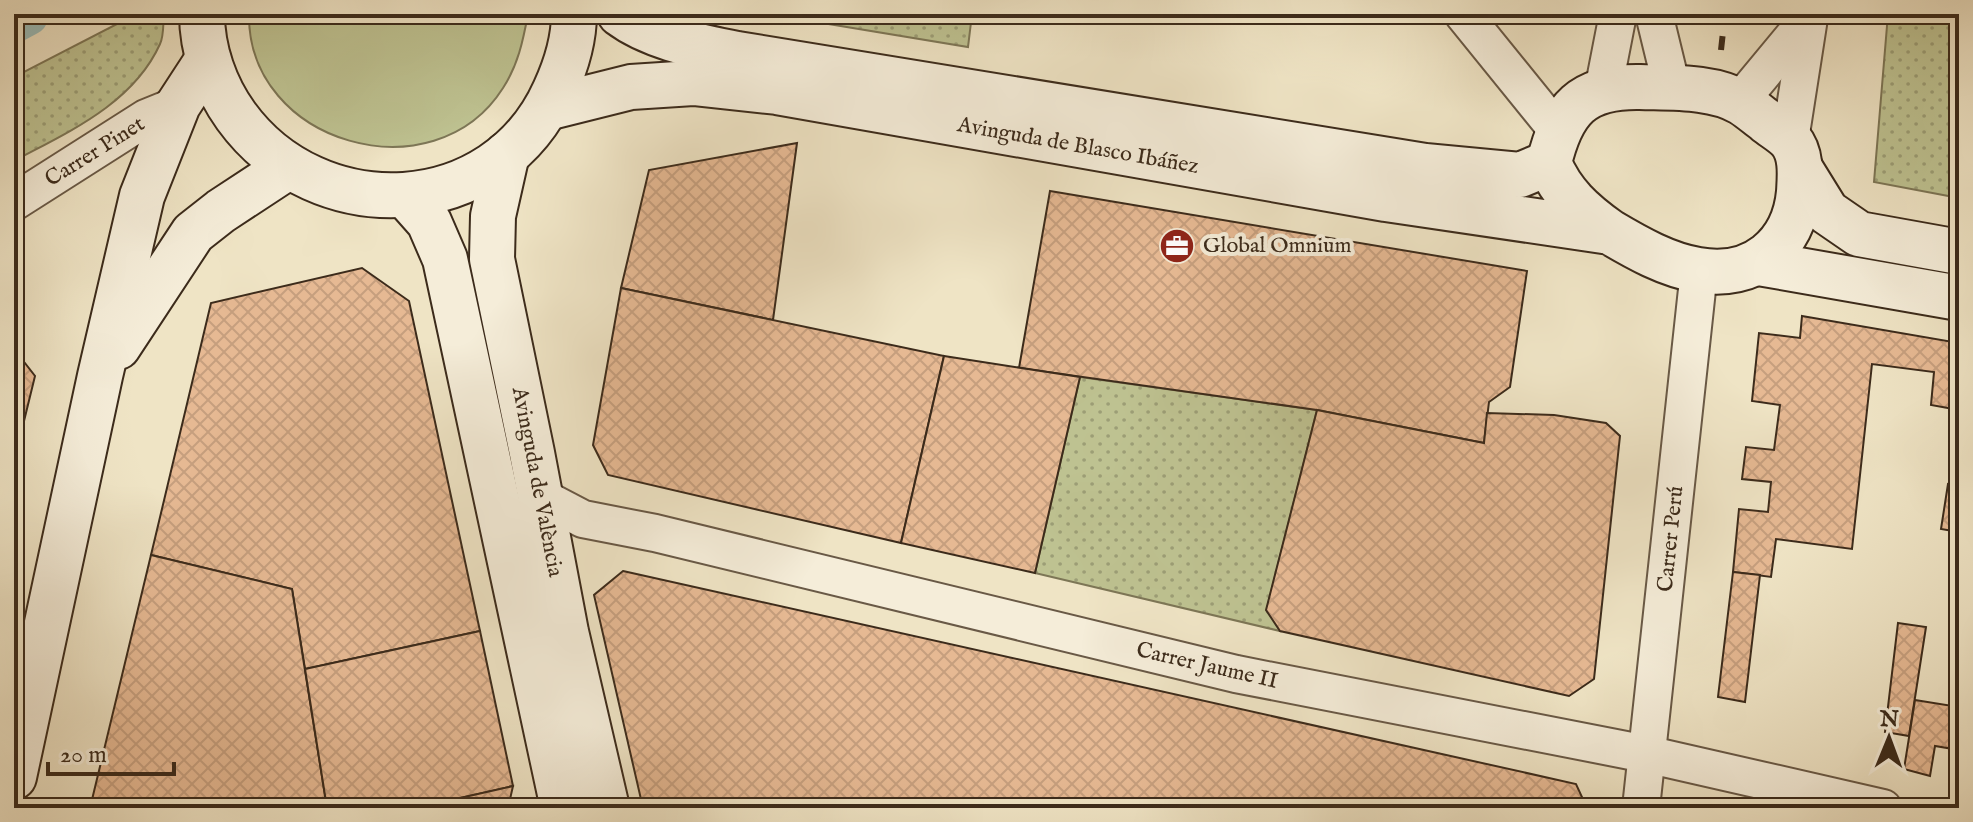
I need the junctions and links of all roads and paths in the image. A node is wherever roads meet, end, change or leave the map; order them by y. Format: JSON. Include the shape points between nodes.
{"nodes":[{"id":1,"x":202,"y":14,"type":"edge"},
{"id":2,"x":574,"y":14,"type":"edge"},
{"id":3,"x":620,"y":14,"type":"edge"},
{"id":4,"x":1463,"y":14,"type":"edge"},
{"id":5,"x":1618,"y":14,"type":"edge"},
{"id":6,"x":1654,"y":14,"type":"edge"},
{"id":7,"x":1809,"y":16,"type":"edge"},
{"id":8,"x":208,"y":59,"type":"junction"},
{"id":9,"x":1672,"y":88,"type":"junction"},
{"id":10,"x":1603,"y":91,"type":"junction"},
{"id":11,"x":1740,"y":101,"type":"junction"},
{"id":12,"x":178,"y":105,"type":"junction"},
{"id":13,"x":547,"y":108,"type":"junction"},
{"id":14,"x":1553,"y":146,"type":"junction"},
{"id":15,"x":507,"y":154,"type":"junction"},
{"id":16,"x":1795,"y":155,"type":"junction"},
{"id":17,"x":288,"y":167,"type":"junction"},
{"id":18,"x":406,"y":196,"type":"junction"},
{"id":19,"x":14,"y":202,"type":"edge"},
{"id":20,"x":1610,"y":232,"type":"junction"},
{"id":21,"x":1959,"y":252,"type":"edge"},
{"id":22,"x":1759,"y":263,"type":"junction"},
{"id":23,"x":1699,"y":271,"type":"junction"},
{"id":24,"x":1959,"y":298,"type":"edge"},
{"id":25,"x":100,"y":376,"type":"junction"},
{"id":26,"x":539,"y":496,"type":"junction"},
{"id":27,"x":1646,"y":754,"type":"junction"},
{"id":28,"x":14,"y":777,"type":"edge"},
{"id":29,"x":557,"y":799,"type":"edge"},
{"id":30,"x":607,"y":808,"type":"edge"},
{"id":31,"x":1641,"y":808,"type":"edge"},
{"id":32,"x":1883,"y":808,"type":"edge"}],
"edges":[{"from":1,"to":8,"type":"main road"},
{"from":2,"to":13,"type":"main road","via":[[567,65]]},
{"from":3,"to":14,"type":"main road","name":"Avinguda de Blasco Ibáñez","via":[[683,42],[737,54],[1425,166],[1520,175]]},
{"from":4,"to":14,"type":"street"},
{"from":5,"to":10,"type":"street"},
{"from":6,"to":9,"type":"street"},
{"from":7,"to":11,"type":"street"},
{"from":7,"to":16,"type":"street"},
{"from":8,"to":12,"type":"main road"},
{"from":8,"to":17,"type":"main road","via":[[225,101],[252,138]]},
{"from":9,"to":10,"type":"main road"},
{"from":9,"to":11,"type":"main road"},
{"from":10,"to":14,"type":"main road","via":[[1570,110]]},
{"from":11,"to":16,"type":"main road"},
{"from":12,"to":19,"type":"street","name":"Carrer Pinet","via":[[146,118]]},
{"from":12,"to":25,"type":"main road","via":[[142,196]]},
{"from":13,"to":15,"type":"main road"},
{"from":13,"to":20,"type":"main road","name":"Avinguda de Blasco Ibáñez","via":[[631,87],[693,83],[777,92],[1370,196]]},
{"from":14,"to":20,"type":"main road","via":[[1566,195]]},
{"from":15,"to":18,"type":"main road","via":[[464,180]]},
{"from":15,"to":26,"type":"main road","name":"Avinguda de València","via":[[493,216],[492,259]]},
{"from":16,"to":21,"type":"main road","via":[[1827,212],[1859,234]]},
{"from":16,"to":22,"type":"main road","via":[[1794,222]]},
{"from":17,"to":18,"type":"main road","via":[[338,189]]},
{"from":17,"to":25,"type":"main road","via":[[193,233]]},
{"from":18,"to":29,"type":"main road","name":"Avinguda de València","via":[[429,222],[445,259]]},
{"from":20,"to":23,"type":"main road"},
{"from":22,"to":23,"type":"main road"},
{"from":22,"to":24,"type":"main road"},
{"from":23,"to":27,"type":"street","name":"Carrer Perú"},
{"from":25,"to":28,"type":"main road"},
{"from":26,"to":27,"type":"street","name":"Carrer Jaume II","via":[[583,519],[1236,674]]},
{"from":26,"to":30,"type":"main road","name":"Avinguda de València"},
{"from":27,"to":31,"type":"street","name":"Carrer Perú"},
{"from":27,"to":32,"type":"street","name":"Carrer Jaume II"}]}
